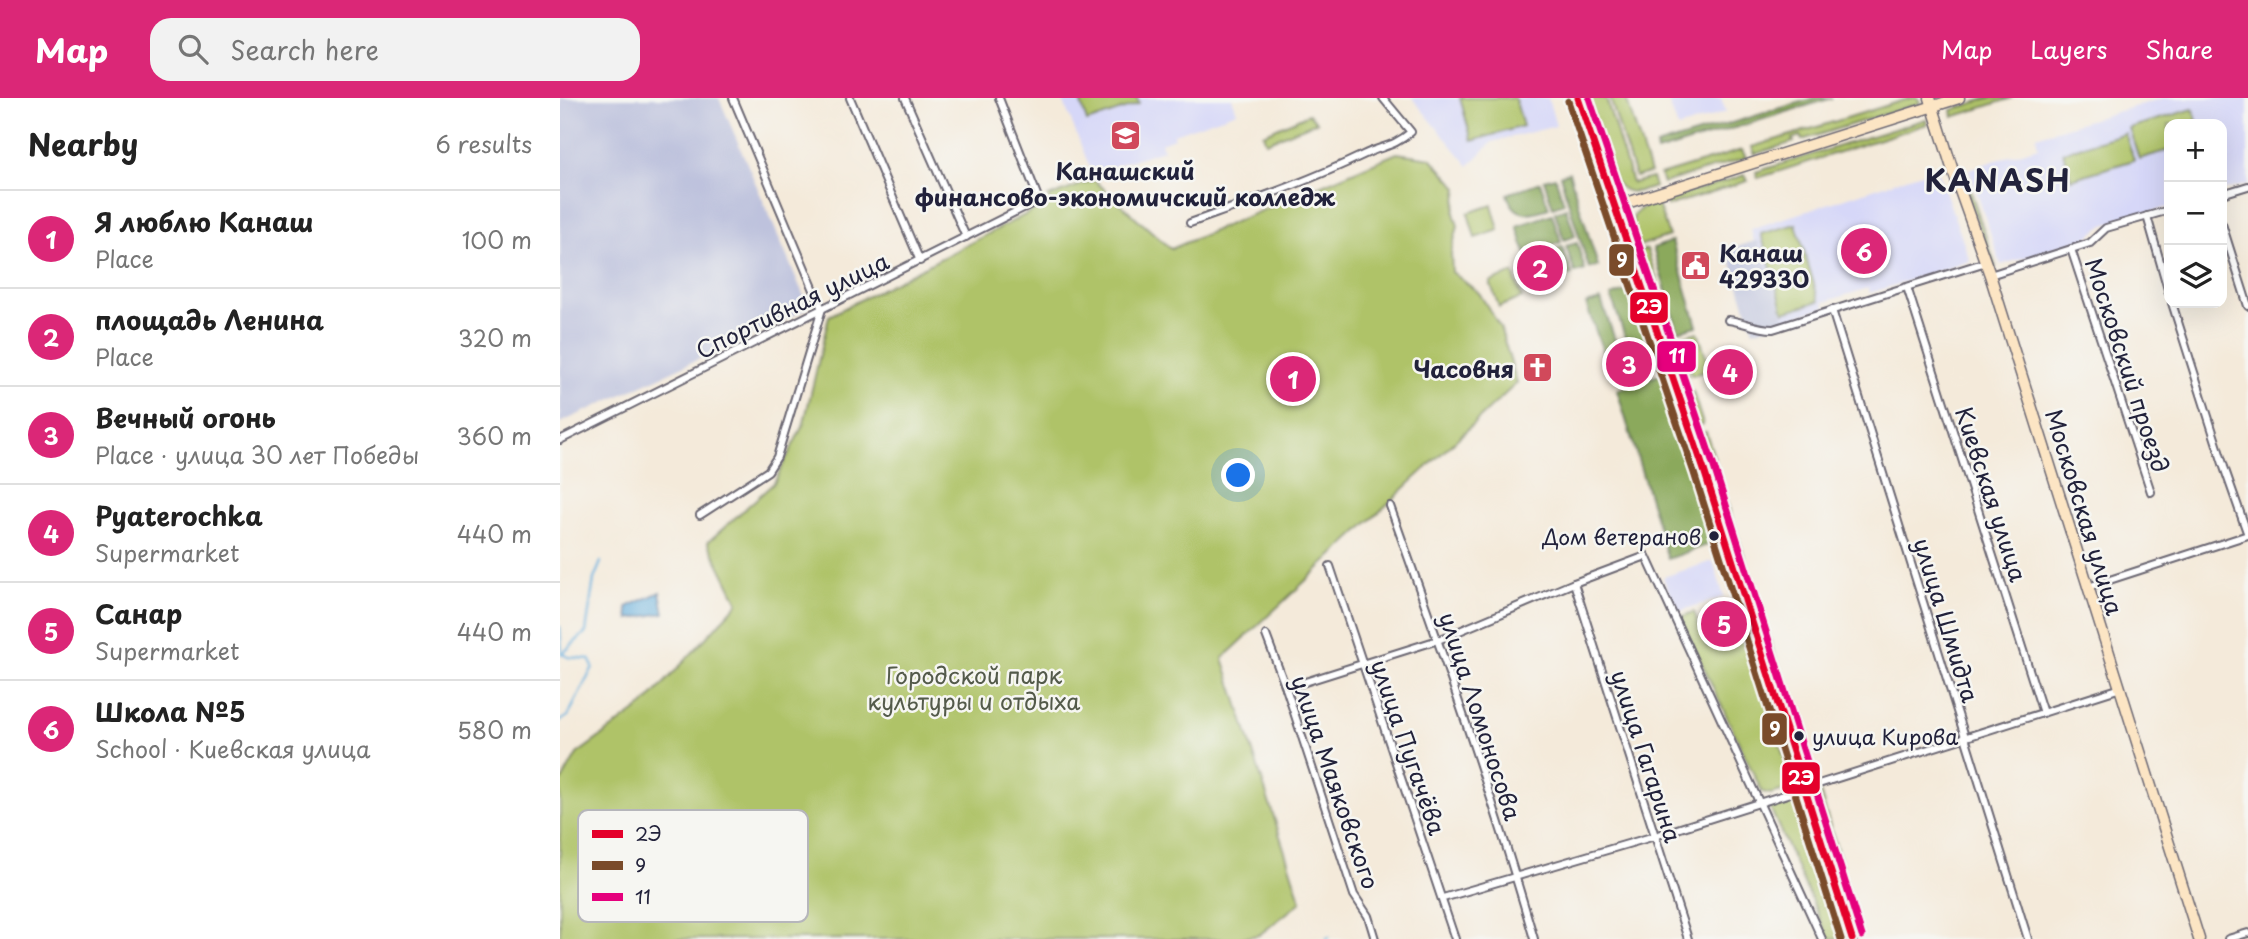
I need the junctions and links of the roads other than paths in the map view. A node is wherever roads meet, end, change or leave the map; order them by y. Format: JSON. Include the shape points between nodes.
{"nodes":[{"id":1,"x":733,"y":98,"type":"edge"},
{"id":2,"x":850,"y":98,"type":"edge"},
{"id":3,"x":905,"y":98,"type":"edge"},
{"id":4,"x":999,"y":98,"type":"edge"},
{"id":5,"x":1383,"y":98,"type":"edge"},
{"id":6,"x":1578,"y":98,"type":"edge"},
{"id":7,"x":1959,"y":98,"type":"edge"},
{"id":8,"x":1931,"y":102,"type":"edge"},
{"id":9,"x":2248,"y":186,"type":"edge"},
{"id":10,"x":2227,"y":192,"type":"edge"},
{"id":11,"x":1614,"y":207,"type":"junction"},
{"id":12,"x":2164,"y":211,"type":"edge"},
{"id":13,"x":2147,"y":216,"type":"junction"},
{"id":14,"x":1191,"y":223,"type":"dead end"},
{"id":15,"x":967,"y":237,"type":"junction"},
{"id":16,"x":2227,"y":240,"type":"edge"},
{"id":17,"x":2071,"y":249,"type":"junction"},
{"id":18,"x":920,"y":261,"type":"junction"},
{"id":19,"x":1986,"y":262,"type":"junction"},
{"id":20,"x":1990,"y":275,"type":"junction"},
{"id":21,"x":2164,"y":275,"type":"edge"},
{"id":22,"x":1907,"y":287,"type":"junction"},
{"id":23,"x":2248,"y":306,"type":"edge"},
{"id":24,"x":2174,"y":308,"type":"edge"},
{"id":25,"x":822,"y":309,"type":"junction"},
{"id":26,"x":1832,"y":310,"type":"junction"},
{"id":27,"x":1728,"y":320,"type":"dead end"},
{"id":28,"x":560,"y":440,"type":"edge"},
{"id":29,"x":2151,"y":492,"type":"dead end"},
{"id":30,"x":1390,"y":506,"type":"dead end"},
{"id":31,"x":700,"y":514,"type":"dead end"},
{"id":32,"x":2248,"y":535,"type":"edge"},
{"id":33,"x":1330,"y":566,"type":"dead end"},
{"id":34,"x":1574,"y":583,"type":"junction"},
{"id":35,"x":2088,"y":587,"type":"junction"},
{"id":36,"x":1266,"y":635,"type":"dead end"},
{"id":37,"x":1438,"y":640,"type":"junction"},
{"id":38,"x":1363,"y":665,"type":"junction"},
{"id":39,"x":1286,"y":688,"type":"junction"},
{"id":40,"x":2120,"y":688,"type":"junction"},
{"id":41,"x":2043,"y":713,"type":"junction"},
{"id":42,"x":1965,"y":738,"type":"junction"},
{"id":43,"x":1805,"y":789,"type":"junction"},
{"id":44,"x":1758,"y":803,"type":"junction"},
{"id":45,"x":1655,"y":836,"type":"junction"},
{"id":46,"x":1516,"y":876,"type":"junction"},
{"id":47,"x":1443,"y":898,"type":"junction"},
{"id":48,"x":2248,"y":933,"type":"edge"},
{"id":49,"x":1375,"y":939,"type":"edge"},
{"id":50,"x":1455,"y":939,"type":"edge"},
{"id":51,"x":1534,"y":939,"type":"edge"},
{"id":52,"x":1688,"y":939,"type":"edge"},
{"id":53,"x":1822,"y":939,"type":"edge"},
{"id":54,"x":1852,"y":939,"type":"edge"},
{"id":55,"x":2028,"y":939,"type":"edge"},
{"id":56,"x":2199,"y":939,"type":"edge"},
{"id":57,"x":2228,"y":939,"type":"edge"}],
"edges":[{"from":1,"to":25,"type":"street"},
{"from":2,"to":18,"type":"street"},
{"from":3,"to":15,"type":"street"},
{"from":4,"to":15,"type":"street","name":"Спортивная улица","via":[[1038,200]]},
{"from":5,"to":14,"type":"street","via":[[1411,132],[1395,144]]},
{"from":6,"to":11,"type":"street"},
{"from":7,"to":8,"type":"street"},
{"from":8,"to":11,"type":"street"},
{"from":8,"to":19,"type":"street","name":"Московская улица"},
{"from":9,"to":10,"type":"street"},
{"from":11,"to":43,"type":"street","via":[[1704,470]]},
{"from":12,"to":13,"type":"street"},
{"from":13,"to":17,"type":"street","via":[[2106,228],[2090,243]]},
{"from":13,"to":21,"type":"street"},
{"from":15,"to":18,"type":"street","name":"Спортивная улица"},
{"from":16,"to":23,"type":"street"},
{"from":17,"to":20,"type":"street"},
{"from":17,"to":29,"type":"street","name":"Московский проезд"},
{"from":18,"to":25,"type":"street","name":"Спортивная улица"},
{"from":19,"to":20,"type":"street","name":"Московская улица"},
{"from":19,"to":22,"type":"street"},
{"from":20,"to":35,"type":"street","name":"Московская улица"},
{"from":22,"to":26,"type":"street"},
{"from":22,"to":41,"type":"street","name":"Киевская улица"},
{"from":24,"to":32,"type":"street"},
{"from":25,"to":28,"type":"street","name":"Спортивная улица"},
{"from":25,"to":31,"type":"street","via":[[777,457],[768,471]]},
{"from":26,"to":27,"type":"street","via":[[1773,329]]},
{"from":26,"to":42,"type":"street","name":"улица Шмидта"},
{"from":30,"to":37,"type":"street","name":"улица Ломоносова"},
{"from":32,"to":35,"type":"street"},
{"from":33,"to":38,"type":"street","name":"улица Пугачёва"},
{"from":34,"to":37,"type":"street"},
{"from":34,"to":44,"type":"street","via":[[1646,556]]},
{"from":34,"to":45,"type":"street","name":"улица Гагарина"},
{"from":35,"to":40,"type":"street","name":"Московская улица"},
{"from":36,"to":39,"type":"street","name":"улица Маяковского"},
{"from":37,"to":38,"type":"street"},
{"from":37,"to":46,"type":"street","name":"улица Ломоносова"},
{"from":38,"to":39,"type":"street"},
{"from":38,"to":47,"type":"street","name":"улица Пугачёва"},
{"from":39,"to":49,"type":"street","name":"улица Маяковского","via":[[1354,895],[1368,916]]},
{"from":40,"to":41,"type":"street"},
{"from":40,"to":56,"type":"street","name":"Московская улица"},
{"from":41,"to":42,"type":"street"},
{"from":42,"to":43,"type":"street"},
{"from":42,"to":55,"type":"street","name":"улица Шмидта"},
{"from":43,"to":44,"type":"street"},
{"from":43,"to":54,"type":"street"},
{"from":44,"to":45,"type":"street"},
{"from":44,"to":53,"type":"street"},
{"from":45,"to":46,"type":"street"},
{"from":45,"to":52,"type":"street","name":"улица Гагарина"},
{"from":46,"to":47,"type":"street"},
{"from":46,"to":51,"type":"street","name":"улица Ломоносова"},
{"from":47,"to":50,"type":"street","name":"улица Пугачёва"},
{"from":48,"to":57,"type":"street"}]}
